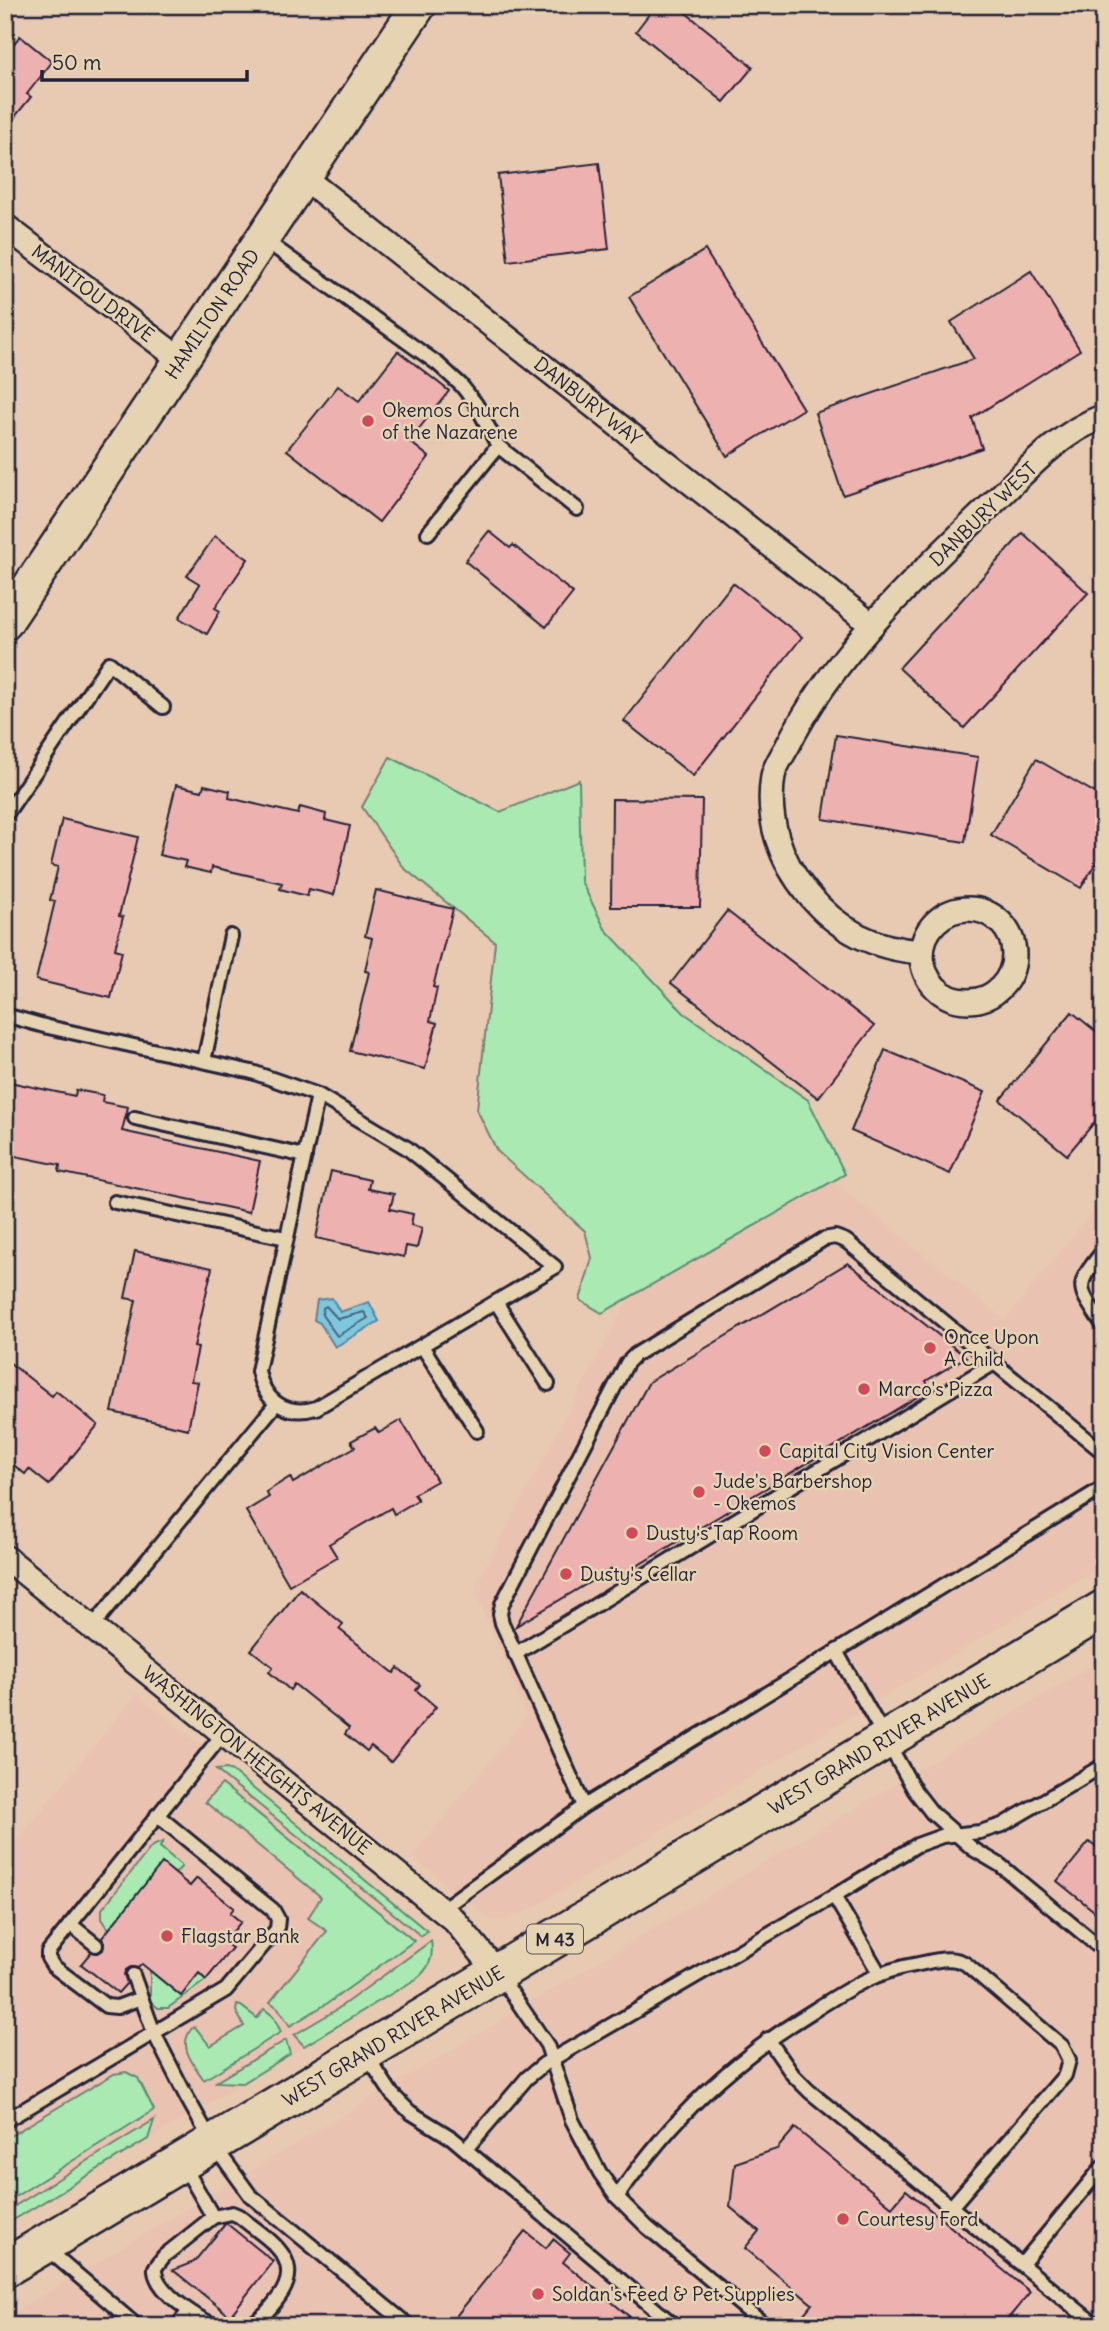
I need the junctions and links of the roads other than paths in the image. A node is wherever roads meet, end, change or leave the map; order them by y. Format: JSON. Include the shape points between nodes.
{"nodes":[{"id":1,"x":419,"y":5,"type":"edge"},
{"id":2,"x":303,"y":177,"type":"junction"},
{"id":3,"x":5,"y":226,"type":"edge"},
{"id":4,"x":262,"y":239,"type":"junction"},
{"id":5,"x":181,"y":360,"type":"junction"},
{"id":6,"x":1104,"y":416,"type":"edge"},
{"id":7,"x":498,"y":446,"type":"junction"},
{"id":8,"x":577,"y":509,"type":"dead end"},
{"id":9,"x":428,"y":533,"type":"dead end"},
{"id":10,"x":5,"y":623,"type":"edge"},
{"id":11,"x":872,"y":625,"type":"junction"},
{"id":12,"x":163,"y":707,"type":"dead end"},
{"id":13,"x":5,"y":816,"type":"edge"},
{"id":14,"x":231,"y":936,"type":"dead end"},
{"id":15,"x":922,"y":952,"type":"junction"},
{"id":16,"x":5,"y":1015,"type":"edge"},
{"id":17,"x":204,"y":1061,"type":"junction"},
{"id":18,"x":318,"y":1095,"type":"junction"},
{"id":19,"x":135,"y":1118,"type":"dead end"},
{"id":20,"x":304,"y":1156,"type":"junction"},
{"id":21,"x":115,"y":1202,"type":"dead end"},
{"id":22,"x":286,"y":1238,"type":"junction"},
{"id":23,"x":1104,"y":1250,"type":"edge"},
{"id":24,"x":496,"y":1302,"type":"junction"},
{"id":25,"x":1104,"y":1327,"type":"edge"},
{"id":26,"x":422,"y":1346,"type":"junction"},
{"id":27,"x":996,"y":1362,"type":"junction"},
{"id":28,"x":548,"y":1384,"type":"dead end"},
{"id":29,"x":276,"y":1404,"type":"junction"},
{"id":30,"x":477,"y":1431,"type":"dead end"},
{"id":31,"x":1104,"y":1453,"type":"edge"},
{"id":32,"x":1104,"y":1487,"type":"edge"},
{"id":33,"x":5,"y":1557,"type":"edge"},
{"id":34,"x":1104,"y":1609,"type":"edge"},
{"id":35,"x":92,"y":1627,"type":"junction"},
{"id":36,"x":836,"y":1651,"type":"junction"},
{"id":37,"x":515,"y":1654,"type":"junction"},
{"id":38,"x":223,"y":1734,"type":"junction"},
{"id":39,"x":887,"y":1740,"type":"junction"},
{"id":40,"x":1104,"y":1765,"type":"edge"},
{"id":41,"x":584,"y":1807,"type":"junction"},
{"id":42,"x":157,"y":1815,"type":"junction"},
{"id":43,"x":954,"y":1834,"type":"junction"},
{"id":44,"x":834,"y":1896,"type":"junction"},
{"id":45,"x":442,"y":1909,"type":"junction"},
{"id":46,"x":70,"y":1924,"type":"junction"},
{"id":47,"x":96,"y":1945,"type":"dead end"},
{"id":48,"x":1104,"y":1951,"type":"edge"},
{"id":49,"x":498,"y":1973,"type":"junction"},
{"id":50,"x":879,"y":1973,"type":"junction"},
{"id":51,"x":133,"y":1975,"type":"dead end"},
{"id":52,"x":141,"y":1998,"type":"junction"},
{"id":53,"x":154,"y":2033,"type":"junction"},
{"id":54,"x":768,"y":2039,"type":"junction"},
{"id":55,"x":365,"y":2053,"type":"junction"},
{"id":56,"x":552,"y":2059,"type":"junction"},
{"id":57,"x":5,"y":2121,"type":"edge"},
{"id":58,"x":213,"y":2144,"type":"junction"},
{"id":59,"x":466,"y":2149,"type":"junction"},
{"id":60,"x":182,"y":2163,"type":"junction"},
{"id":61,"x":1104,"y":2165,"type":"edge"},
{"id":62,"x":617,"y":2197,"type":"junction"},
{"id":63,"x":951,"y":2207,"type":"junction"},
{"id":64,"x":213,"y":2217,"type":"junction"},
{"id":65,"x":43,"y":2246,"type":"junction"},
{"id":66,"x":1021,"y":2264,"type":"junction"},
{"id":67,"x":5,"y":2268,"type":"edge"},
{"id":68,"x":189,"y":2311,"type":"junction"},
{"id":69,"x":137,"y":2326,"type":"edge"},
{"id":70,"x":177,"y":2326,"type":"edge"},
{"id":71,"x":217,"y":2326,"type":"edge"},
{"id":72,"x":247,"y":2326,"type":"edge"},
{"id":73,"x":409,"y":2326,"type":"edge"},
{"id":74,"x":675,"y":2326,"type":"edge"},
{"id":75,"x":766,"y":2326,"type":"edge"},
{"id":76,"x":1097,"y":2326,"type":"edge"}],
"edges":[{"from":1,"to":2,"type":"street","name":"HAMILTON ROAD"},
{"from":2,"to":4,"type":"street","name":"HAMILTON ROAD"},
{"from":2,"to":11,"type":"street","name":"DANBURY WAY"},
{"from":3,"to":5,"type":"street","name":"MANITOU DRIVE"},
{"from":4,"to":5,"type":"street","name":"HAMILTON ROAD"},
{"from":4,"to":7,"type":"lane","via":[[438,364],[476,404]]},
{"from":5,"to":10,"type":"street","name":"HAMILTON ROAD"},
{"from":6,"to":11,"type":"street","name":"DANBURY WEST","via":[[1081,426],[1052,448]]},
{"from":7,"to":8,"type":"lane"},
{"from":7,"to":9,"type":"lane"},
{"from":11,"to":15,"type":"street","name":"DANBURY WEST","via":[[811,704],[773,773],[771,808],[788,866],[826,915],[864,940]]},
{"from":12,"to":13,"type":"lane","via":[[109,663]]},
{"from":14,"to":17,"type":"lane"},
{"from":15,"to":15,"type":"street","via":[[927,976],[956,999],[992,994],[1002,986],[1014,963],[1006,928],[986,912],[974,909],[950,912],[939,919],[930,928]]},
{"from":16,"to":17,"type":"lane"},
{"from":17,"to":18,"type":"lane"},
{"from":18,"to":20,"type":"lane"},
{"from":18,"to":24,"type":"lane","via":[[407,1148],[555,1267]]},
{"from":19,"to":20,"type":"lane"},
{"from":20,"to":22,"type":"lane"},
{"from":21,"to":22,"type":"lane"},
{"from":22,"to":29,"type":"lane","via":[[258,1371],[260,1384]]},
{"from":23,"to":25,"type":"lane","via":[[1082,1284],[1084,1296]]},
{"from":24,"to":26,"type":"lane"},
{"from":24,"to":28,"type":"lane"},
{"from":26,"to":29,"type":"lane","via":[[316,1408],[295,1411]]},
{"from":26,"to":30,"type":"lane"},
{"from":27,"to":31,"type":"lane"},
{"from":27,"to":37,"type":"lane"},
{"from":27,"to":37,"type":"lane","via":[[846,1241],[829,1237],[812,1247],[629,1360],[502,1604],[500,1618]]},
{"from":29,"to":35,"type":"lane"},
{"from":32,"to":36,"type":"lane"},
{"from":33,"to":35,"type":"street","name":"WASHINGTON HEIGHTS AVENUE"},
{"from":34,"to":39,"type":"main road","name":"WEST GRAND RIVER AVENUE","number":"M 43"},
{"from":35,"to":38,"type":"street","name":"WASHINGTON HEIGHTS AVENUE"},
{"from":36,"to":39,"type":"lane"},
{"from":36,"to":41,"type":"lane"},
{"from":37,"to":41,"type":"lane"},
{"from":38,"to":42,"type":"lane"},
{"from":38,"to":45,"type":"street","name":"WASHINGTON HEIGHTS AVENUE"},
{"from":39,"to":43,"type":"lane","via":[[923,1803]]},
{"from":39,"to":49,"type":"main road","name":"WEST GRAND RIVER AVENUE","number":"M 43"},
{"from":40,"to":43,"type":"lane","via":[[1002,1825]]},
{"from":41,"to":45,"type":"lane"},
{"from":42,"to":46,"type":"lane"},
{"from":42,"to":53,"type":"lane","via":[[273,1910],[278,1923],[231,1986]]},
{"from":43,"to":44,"type":"lane","via":[[916,1845]]},
{"from":43,"to":48,"type":"lane","via":[[1000,1865]]},
{"from":44,"to":50,"type":"lane"},
{"from":44,"to":56,"type":"lane"},
{"from":45,"to":49,"type":"street","name":"WASHINGTON HEIGHTS AVENUE"},
{"from":46,"to":47,"type":"lane"},
{"from":46,"to":52,"type":"lane","via":[[48,1952],[53,1966],[106,2006]]},
{"from":49,"to":55,"type":"main road","name":"WEST GRAND RIVER AVENUE","number":"M 43"},
{"from":49,"to":56,"type":"lane"},
{"from":50,"to":54,"type":"lane"},
{"from":50,"to":63,"type":"lane","via":[[949,1959],[961,1961],[1067,2053],[1065,2075]]},
{"from":51,"to":52,"type":"lane"},
{"from":52,"to":53,"type":"lane"},
{"from":53,"to":57,"type":"lane"},
{"from":53,"to":58,"type":"lane"},
{"from":54,"to":62,"type":"lane","via":[[686,2110]]},
{"from":54,"to":63,"type":"lane","via":[[809,2091]]},
{"from":55,"to":58,"type":"main road","name":"WEST GRAND RIVER AVENUE","number":"M 43"},
{"from":55,"to":59,"type":"lane","via":[[399,2103]]},
{"from":56,"to":59,"type":"lane","via":[[527,2078]]},
{"from":56,"to":62,"type":"lane","via":[[572,2120]]},
{"from":58,"to":60,"type":"main road","name":"WEST GRAND RIVER AVENUE","number":"M 43"},
{"from":58,"to":73,"type":"lane","via":[[250,2195]]},
{"from":59,"to":74,"type":"lane"},
{"from":60,"to":64,"type":"lane"},
{"from":60,"to":65,"type":"main road","name":"WEST GRAND RIVER AVENUE","number":"M 43"},
{"from":61,"to":66,"type":"lane"},
{"from":62,"to":75,"type":"lane"},
{"from":63,"to":66,"type":"lane"},
{"from":64,"to":68,"type":"lane","via":[[155,2268],[160,2286]]},
{"from":64,"to":72,"type":"lane","via":[[225,2213],[239,2216],[288,2262],[282,2293],[263,2317]]},
{"from":65,"to":67,"type":"main road","name":"WEST GRAND RIVER AVENUE","number":"M 43"},
{"from":65,"to":69,"type":"lane"},
{"from":66,"to":76,"type":"lane"},
{"from":68,"to":70,"type":"lane"},
{"from":68,"to":71,"type":"lane"}]}
